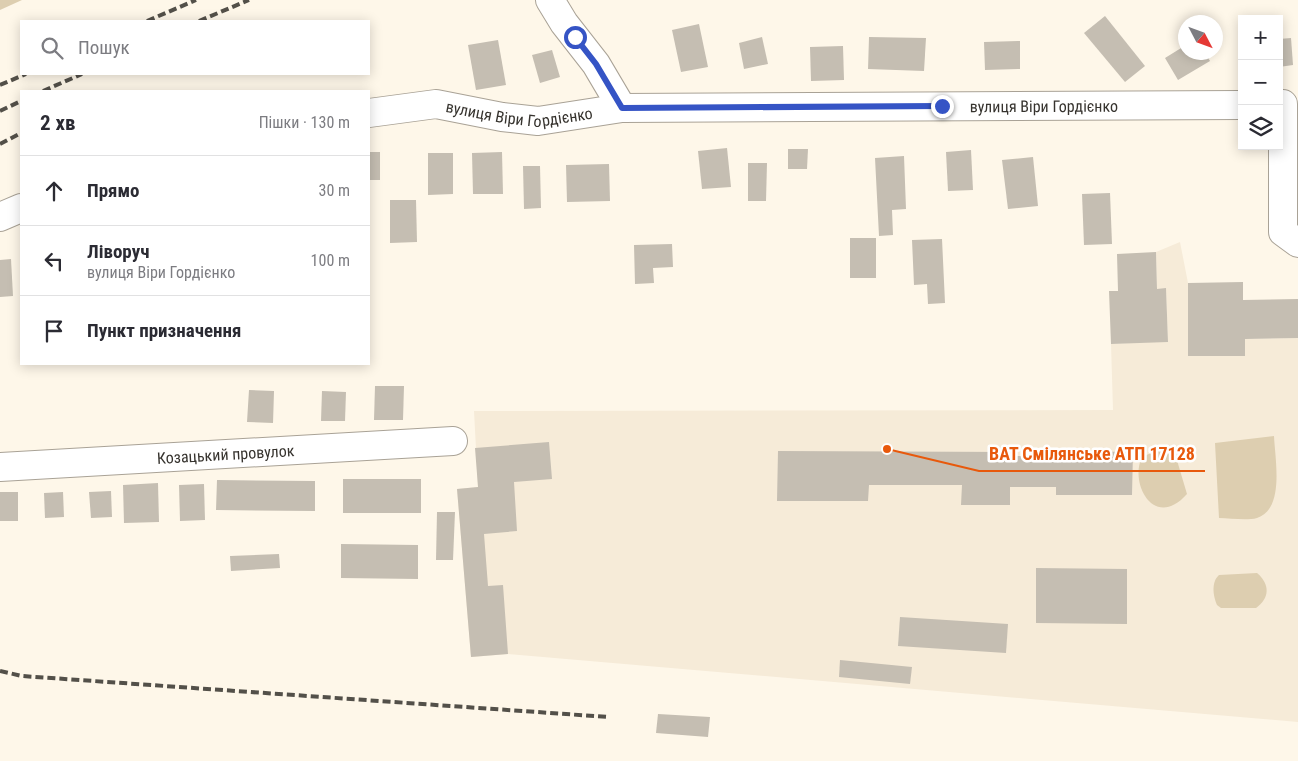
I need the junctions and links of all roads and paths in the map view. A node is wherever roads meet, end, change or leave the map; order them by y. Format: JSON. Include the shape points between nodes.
{"nodes":[{"id":1,"x":550,"y":0,"type":"edge"},
{"id":2,"x":1287,"y":104,"type":"edge"},
{"id":3,"x":1238,"y":105,"type":"edge"},
{"id":4,"x":622,"y":108,"type":"junction"},
{"id":5,"x":370,"y":114,"type":"edge"},
{"id":6,"x":20,"y":208,"type":"edge"},
{"id":7,"x":0,"y":217,"type":"edge"},
{"id":8,"x":1298,"y":243,"type":"edge"},
{"id":9,"x":453,"y":441,"type":"dead end"},
{"id":10,"x":0,"y":467,"type":"edge"}],
"edges":[{"from":1,"to":4,"type":"street","via":[[596,64]]},
{"from":2,"to":8,"type":"street","via":[[1283,232]]},
{"from":3,"to":4,"type":"street","name":"вулиця Віри Гордієнко"},
{"from":4,"to":5,"type":"street","name":"вулиця Віри Гордієнко","via":[[538,121],[436,104]]},
{"from":6,"to":7,"type":"street"},
{"from":9,"to":10,"type":"street","name":"Козацький провулок"}]}
